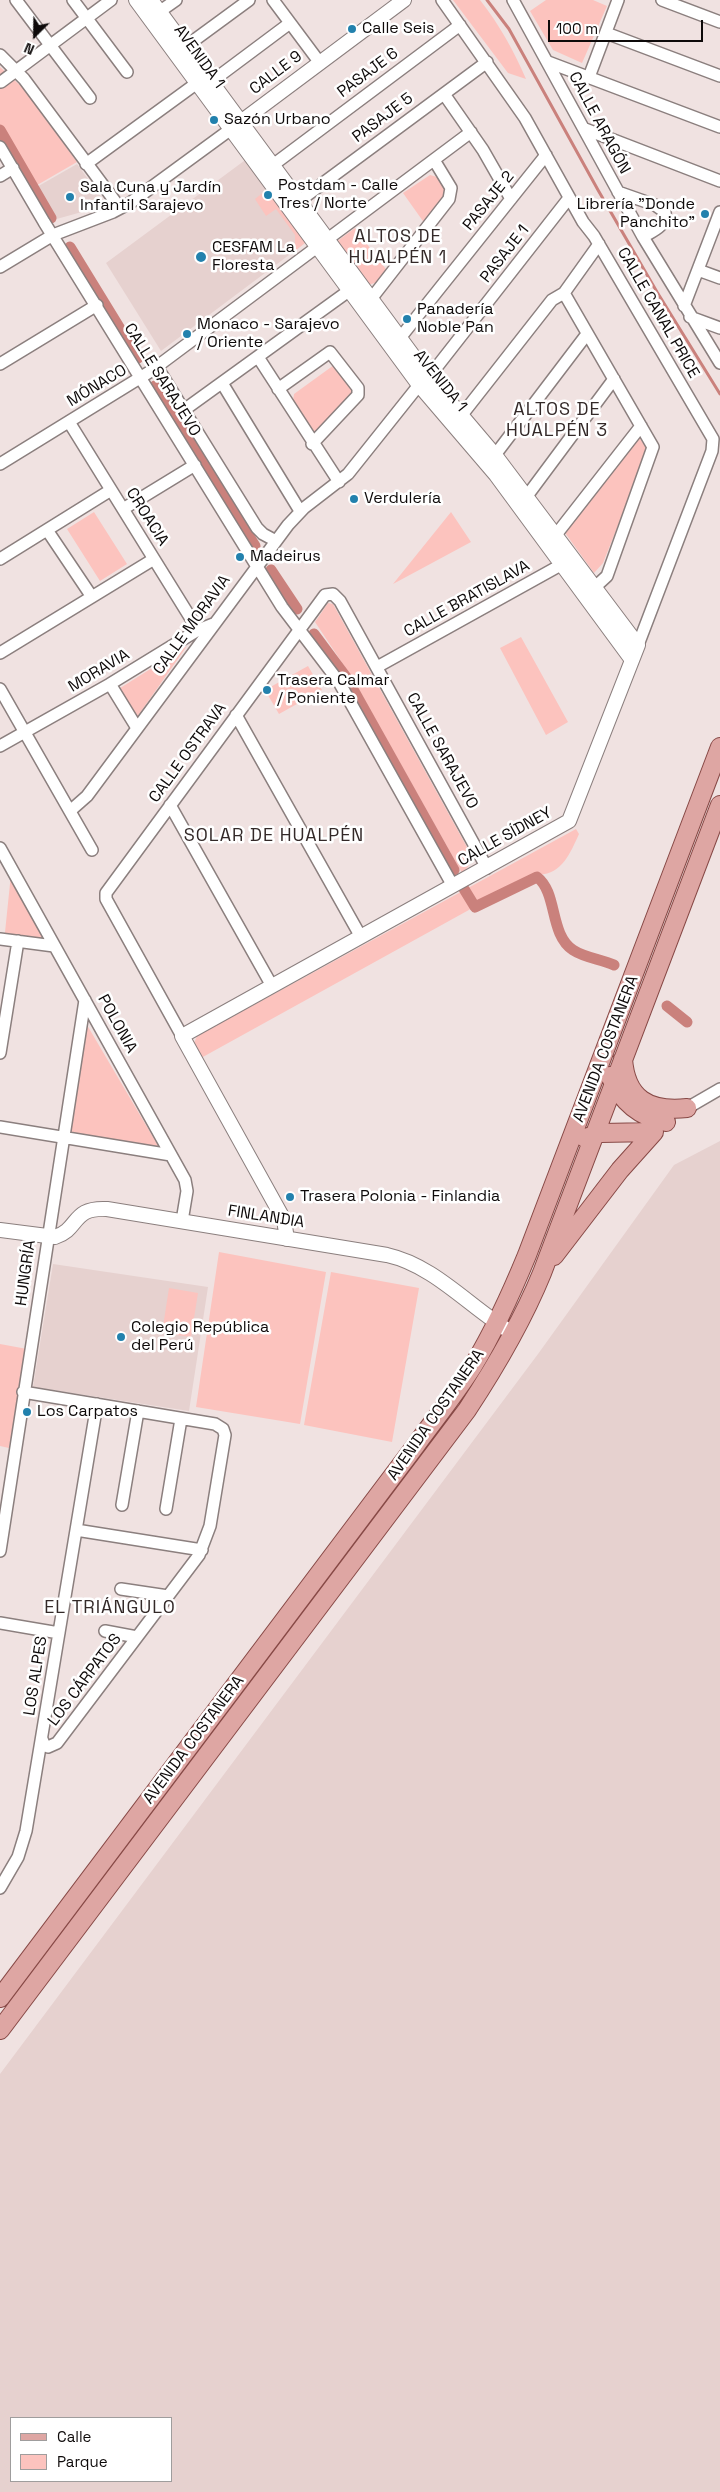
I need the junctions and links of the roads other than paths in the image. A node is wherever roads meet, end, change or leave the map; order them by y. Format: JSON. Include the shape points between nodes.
{"nodes":[{"id":1,"x":16,"y":0,"type":"edge"},
{"id":2,"x":73,"y":0,"type":"edge"},
{"id":3,"x":111,"y":0,"type":"edge"},
{"id":4,"x":136,"y":0,"type":"edge"},
{"id":5,"x":150,"y":0,"type":"edge"},
{"id":6,"x":176,"y":0,"type":"edge"},
{"id":7,"x":249,"y":0,"type":"edge"},
{"id":8,"x":273,"y":0,"type":"edge"},
{"id":9,"x":404,"y":0,"type":"edge"},
{"id":10,"x":442,"y":0,"type":"edge"},
{"id":11,"x":513,"y":0,"type":"edge"},
{"id":12,"x":618,"y":0,"type":"edge"},
{"id":13,"x":662,"y":0,"type":"edge"},
{"id":14,"x":159,"y":12,"type":"junction"},
{"id":15,"x":86,"y":18,"type":"junction"},
{"id":16,"x":720,"y":22,"type":"edge"},
{"id":17,"x":290,"y":23,"type":"junction"},
{"id":18,"x":460,"y":25,"type":"junction"},
{"id":19,"x":606,"y":33,"type":"junction"},
{"id":20,"x":50,"y":45,"type":"junction"},
{"id":21,"x":185,"y":47,"type":"junction"},
{"id":22,"x":0,"y":55,"type":"edge"},
{"id":23,"x":487,"y":62,"type":"junction"},
{"id":24,"x":548,"y":62,"type":"junction"},
{"id":25,"x":320,"y":63,"type":"junction"},
{"id":26,"x":15,"y":71,"type":"junction"},
{"id":27,"x":127,"y":72,"type":"dead end"},
{"id":28,"x":720,"y":76,"type":"edge"},
{"id":29,"x":589,"y":77,"type":"junction"},
{"id":30,"x":1,"y":82,"type":"edge"},
{"id":31,"x":204,"y":83,"type":"junction"},
{"id":32,"x":444,"y":94,"type":"junction"},
{"id":33,"x":90,"y":98,"type":"dead end"},
{"id":34,"x":236,"y":125,"type":"junction"},
{"id":35,"x":720,"y":127,"type":"edge"},
{"id":36,"x":585,"y":130,"type":"junction"},
{"id":37,"x":471,"y":132,"type":"junction"},
{"id":38,"x":0,"y":147,"type":"edge"},
{"id":39,"x":546,"y":155,"type":"junction"},
{"id":40,"x":434,"y":160,"type":"junction"},
{"id":41,"x":86,"y":164,"type":"junction"},
{"id":42,"x":273,"y":166,"type":"junction"},
{"id":43,"x":13,"y":168,"type":"junction"},
{"id":44,"x":0,"y":176,"type":"edge"},
{"id":45,"x":720,"y":181,"type":"edge"},
{"id":46,"x":618,"y":192,"type":"junction"},
{"id":47,"x":569,"y":198,"type":"junction"},
{"id":48,"x":511,"y":199,"type":"junction"},
{"id":49,"x":299,"y":201,"type":"junction"},
{"id":50,"x":120,"y":208,"type":"junction"},
{"id":51,"x":720,"y":212,"type":"edge"},
{"id":52,"x":717,"y":228,"type":"edge"},
{"id":53,"x":53,"y":235,"type":"junction"},
{"id":54,"x":643,"y":237,"type":"junction"},
{"id":55,"x":322,"y":243,"type":"junction"},
{"id":56,"x":599,"y":244,"type":"junction"},
{"id":57,"x":0,"y":267,"type":"edge"},
{"id":58,"x":698,"y":270,"type":"junction"},
{"id":59,"x":720,"y":278,"type":"edge"},
{"id":60,"x":350,"y":290,"type":"junction"},
{"id":61,"x":564,"y":292,"type":"junction"},
{"id":62,"x":371,"y":299,"type":"junction"},
{"id":63,"x":97,"y":305,"type":"junction"},
{"id":64,"x":684,"y":306,"type":"junction"},
{"id":65,"x":690,"y":317,"type":"junction"},
{"id":66,"x":720,"y":328,"type":"edge"},
{"id":67,"x":587,"y":334,"type":"junction"},
{"id":68,"x":400,"y":338,"type":"junction"},
{"id":69,"x":258,"y":356,"type":"junction"},
{"id":70,"x":720,"y":363,"type":"edge"},
{"id":71,"x":0,"y":364,"type":"edge"},
{"id":72,"x":157,"y":367,"type":"junction"},
{"id":73,"x":142,"y":378,"type":"junction"},
{"id":74,"x":614,"y":379,"type":"junction"},
{"id":75,"x":423,"y":381,"type":"junction"},
{"id":76,"x":222,"y":383,"type":"junction"},
{"id":77,"x":278,"y":389,"type":"junction"},
{"id":78,"x":184,"y":410,"type":"junction"},
{"id":79,"x":461,"y":416,"type":"junction"},
{"id":80,"x":69,"y":422,"type":"junction"},
{"id":81,"x":641,"y":426,"type":"junction"},
{"id":82,"x":713,"y":443,"type":"joint"},
{"id":83,"x":312,"y":444,"type":"junction"},
{"id":84,"x":495,"y":455,"type":"junction"},
{"id":85,"x":0,"y":464,"type":"edge"},
{"id":86,"x":196,"y":465,"type":"junction"},
{"id":87,"x":338,"y":482,"type":"junction"},
{"id":88,"x":112,"y":490,"type":"junction"},
{"id":89,"x":526,"y":496,"type":"junction"},
{"id":90,"x":123,"y":509,"type":"junction"},
{"id":91,"x":300,"y":511,"type":"junction"},
{"id":92,"x":47,"y":530,"type":"junction"},
{"id":93,"x":555,"y":536,"type":"junction"},
{"id":94,"x":276,"y":541,"type":"junction"},
{"id":95,"x":0,"y":559,"type":"edge"},
{"id":96,"x":154,"y":559,"type":"junction"},
{"id":97,"x":567,"y":562,"type":"junction"},
{"id":98,"x":257,"y":566,"type":"junction"},
{"id":99,"x":594,"y":588,"type":"junction"},
{"id":100,"x":92,"y":597,"type":"junction"},
{"id":101,"x":213,"y":624,"type":"junction"},
{"id":102,"x":198,"y":630,"type":"junction"},
{"id":103,"x":298,"y":630,"type":"junction"},
{"id":104,"x":638,"y":645,"type":"junction"},
{"id":105,"x":0,"y":653,"type":"edge"},
{"id":106,"x":632,"y":660,"type":"junction"},
{"id":107,"x":377,"y":667,"type":"junction"},
{"id":108,"x":110,"y":684,"type":"junction"},
{"id":109,"x":0,"y":689,"type":"edge"},
{"id":110,"x":236,"y":715,"type":"junction"},
{"id":111,"x":137,"y":728,"type":"junction"},
{"id":112,"x":24,"y":734,"type":"junction"},
{"id":113,"x":0,"y":746,"type":"edge"},
{"id":114,"x":720,"y":747,"type":"edge"},
{"id":115,"x":170,"y":805,"type":"junction"},
{"id":116,"x":720,"y":805,"type":"edge"},
{"id":117,"x":70,"y":811,"type":"junction"},
{"id":118,"x":0,"y":848,"type":"edge"},
{"id":119,"x":92,"y":850,"type":"dead end"},
{"id":120,"x":487,"y":868,"type":"junction"},
{"id":121,"x":453,"y":886,"type":"junction"},
{"id":122,"x":361,"y":937,"type":"junction"},
{"id":123,"x":0,"y":938,"type":"edge"},
{"id":124,"x":18,"y":942,"type":"junction"},
{"id":125,"x":54,"y":946,"type":"junction"},
{"id":126,"x":272,"y":986,"type":"junction"},
{"id":127,"x":85,"y":1000,"type":"junction"},
{"id":128,"x":3,"y":1015,"type":"edge"},
{"id":129,"x":182,"y":1036,"type":"junction"},
{"id":130,"x":606,"y":1049,"type":"junction"},
{"id":131,"x":0,"y":1052,"type":"edge"},
{"id":132,"x":623,"y":1059,"type":"junction"},
{"id":133,"x":614,"y":1084,"type":"junction"},
{"id":134,"x":720,"y":1090,"type":"edge"},
{"id":135,"x":687,"y":1108,"type":"junction"},
{"id":136,"x":660,"y":1127,"type":"junction"},
{"id":137,"x":0,"y":1128,"type":"edge"},
{"id":138,"x":603,"y":1134,"type":"junction"},
{"id":139,"x":63,"y":1138,"type":"junction"},
{"id":140,"x":566,"y":1153,"type":"junction"},
{"id":141,"x":171,"y":1155,"type":"junction"},
{"id":142,"x":620,"y":1170,"type":"junction"},
{"id":143,"x":182,"y":1221,"type":"junction"},
{"id":144,"x":0,"y":1230,"type":"edge"},
{"id":145,"x":47,"y":1238,"type":"junction"},
{"id":146,"x":287,"y":1239,"type":"junction"},
{"id":147,"x":542,"y":1272,"type":"junction"},
{"id":148,"x":496,"y":1324,"type":"junction"},
{"id":149,"x":514,"y":1334,"type":"junction"},
{"id":150,"x":24,"y":1392,"type":"junction"},
{"id":151,"x":97,"y":1404,"type":"junction"},
{"id":152,"x":138,"y":1411,"type":"junction"},
{"id":153,"x":181,"y":1418,"type":"junction"},
{"id":154,"x":122,"y":1506,"type":"dead end"},
{"id":155,"x":166,"y":1509,"type":"dead end"},
{"id":156,"x":76,"y":1530,"type":"junction"},
{"id":157,"x":0,"y":1548,"type":"edge"},
{"id":158,"x":202,"y":1550,"type":"junction"},
{"id":159,"x":121,"y":1589,"type":"dead end"},
{"id":160,"x":168,"y":1596,"type":"junction"},
{"id":161,"x":0,"y":1622,"type":"edge"},
{"id":162,"x":105,"y":1631,"type":"dead end"},
{"id":163,"x":59,"y":1633,"type":"junction"},
{"id":164,"x":137,"y":1638,"type":"junction"},
{"id":165,"x":42,"y":1739,"type":"junction"},
{"id":166,"x":0,"y":1888,"type":"edge"},
{"id":167,"x":3,"y":1988,"type":"edge"},
{"id":168,"x":0,"y":2030,"type":"edge"}],
"edges":[{"from":1,"to":20,"type":"street"},
{"from":2,"to":15,"type":"street"},
{"from":3,"to":15,"type":"street"},
{"from":4,"to":31,"type":"street","name":"AVENIDA 1"},
{"from":5,"to":14,"type":"street","name":"AVENIDA 1"},
{"from":6,"to":14,"type":"street"},
{"from":7,"to":21,"type":"street"},
{"from":8,"to":17,"type":"street"},
{"from":9,"to":25,"type":"street","name":"CALLE 9"},
{"from":10,"to":18,"type":"street","name":"CALLE CANAL PRICE"},
{"from":11,"to":24,"type":"street","name":"CALLE ARAGÓN"},
{"from":12,"to":19,"type":"street"},
{"from":13,"to":16,"type":"street"},
{"from":14,"to":21,"type":"street","name":"AVENIDA 1"},
{"from":15,"to":20,"type":"street"},
{"from":15,"to":27,"type":"street"},
{"from":17,"to":25,"type":"street"},
{"from":17,"to":31,"type":"street"},
{"from":18,"to":23,"type":"street","name":"CALLE CANAL PRICE"},
{"from":18,"to":42,"type":"street","name":"PASAJE 6"},
{"from":19,"to":28,"type":"street"},
{"from":19,"to":29,"type":"street"},
{"from":20,"to":26,"type":"street"},
{"from":20,"to":33,"type":"street"},
{"from":21,"to":31,"type":"street","name":"AVENIDA 1"},
{"from":22,"to":26,"type":"street"},
{"from":23,"to":32,"type":"street","name":"PASAJE 5"},
{"from":23,"to":39,"type":"street","name":"CALLE CANAL PRICE"},
{"from":24,"to":29,"type":"street"},
{"from":24,"to":36,"type":"street","name":"CALLE ARAGÓN"},
{"from":25,"to":34,"type":"street","name":"CALLE 9"},
{"from":26,"to":30,"type":"street"},
{"from":26,"to":41,"type":"street"},
{"from":29,"to":35,"type":"street"},
{"from":31,"to":34,"type":"street","name":"AVENIDA 1"},
{"from":31,"to":41,"type":"street"},
{"from":32,"to":37,"type":"street"},
{"from":32,"to":49,"type":"street","name":"PASAJE 5"},
{"from":34,"to":42,"type":"street","name":"AVENIDA 1"},
{"from":34,"to":50,"type":"street","name":"CALLE 9"},
{"from":34,"to":55,"type":"street","name":"AVENIDA 1"},
{"from":36,"to":45,"type":"street"},
{"from":36,"to":46,"type":"street","name":"CALLE ARAGÓN"},
{"from":37,"to":40,"type":"street","name":"MÓNACO"},
{"from":37,"to":48,"type":"street"},
{"from":38,"to":43,"type":"street","name":"CALLE SARAJEVO"},
{"from":39,"to":47,"type":"street","name":"CALLE CANAL PRICE"},
{"from":39,"to":48,"type":"street","name":"PASAJE 2"},
{"from":40,"to":55,"type":"street","name":"MÓNACO"},
{"from":40,"to":62,"type":"street","via":[[449,184],[449,199]]},
{"from":41,"to":50,"type":"street"},
{"from":42,"to":49,"type":"street","name":"AVENIDA 1"},
{"from":43,"to":44,"type":"street"},
{"from":43,"to":53,"type":"street","name":"CALLE SARAJEVO"},
{"from":46,"to":54,"type":"street","name":"CALLE ARAGÓN"},
{"from":46,"to":54,"type":"street","via":[[656,205],[665,212],[660,227]]},
{"from":47,"to":56,"type":"street","name":"CALLE CANAL PRICE"},
{"from":47,"to":75,"type":"street","name":"PASAJE 1"},
{"from":48,"to":68,"type":"street","name":"PASAJE 2"},
{"from":49,"to":55,"type":"street","name":"AVENIDA 1"},
{"from":50,"to":53,"type":"street","name":"CALLE 9"},
{"from":51,"to":52,"type":"street"},
{"from":52,"to":58,"type":"street"},
{"from":53,"to":57,"type":"street"},
{"from":53,"to":63,"type":"street","name":"CALLE SARAJEVO"},
{"from":54,"to":64,"type":"street","name":"CALLE ARAGÓN"},
{"from":55,"to":60,"type":"street","name":"AVENIDA 1"},
{"from":55,"to":62,"type":"street","name":"AVENIDA 1"},
{"from":55,"to":72,"type":"street","name":"MÓNACO"},
{"from":56,"to":61,"type":"street"},
{"from":56,"to":82,"type":"street","name":"CALLE CANAL PRICE"},
{"from":58,"to":59,"type":"street"},
{"from":58,"to":64,"type":"street"},
{"from":60,"to":69,"type":"street"},
{"from":60,"to":75,"type":"street","name":"AVENIDA 1"},
{"from":61,"to":67,"type":"street"},
{"from":61,"to":79,"type":"street","via":[[552,300]]},
{"from":62,"to":68,"type":"street","name":"AVENIDA 1"},
{"from":63,"to":71,"type":"street"},
{"from":63,"to":73,"type":"street","name":"CALLE SARAJEVO"},
{"from":64,"to":65,"type":"street","name":"CALLE ARAGÓN"},
{"from":65,"to":66,"type":"street"},
{"from":65,"to":70,"type":"street","name":"CALLE ARAGÓN"},
{"from":67,"to":74,"type":"street"},
{"from":67,"to":84,"type":"street"},
{"from":68,"to":75,"type":"street","name":"AVENIDA 1"},
{"from":69,"to":76,"type":"street"},
{"from":69,"to":77,"type":"street"},
{"from":72,"to":73,"type":"street","name":"MÓNACO"},
{"from":72,"to":78,"type":"street"},
{"from":73,"to":80,"type":"street","name":"MÓNACO"},
{"from":73,"to":86,"type":"street","name":"CALLE SARAJEVO"},
{"from":74,"to":81,"type":"street"},
{"from":74,"to":89,"type":"street"},
{"from":75,"to":79,"type":"street","name":"AVENIDA 1"},
{"from":75,"to":87,"type":"street","name":"CALLE MORAVIA","via":[[352,470]]},
{"from":75,"to":97,"type":"street","name":"AVENIDA 1"},
{"from":76,"to":78,"type":"street"},
{"from":76,"to":91,"type":"street"},
{"from":77,"to":83,"type":"street"},
{"from":77,"to":83,"type":"street","via":[[330,352],[358,388],[358,395]]},
{"from":78,"to":94,"type":"street","via":[[260,532]]},
{"from":79,"to":84,"type":"street","name":"AVENIDA 1"},
{"from":80,"to":85,"type":"street","name":"MÓNACO"},
{"from":80,"to":88,"type":"street","name":"CROACIA"},
{"from":81,"to":93,"type":"street"},
{"from":81,"to":99,"type":"street","via":[[653,445],[652,451],[607,576]]},
{"from":82,"to":104,"type":"street","name":"CALLE SÍDNEY"},
{"from":83,"to":87,"type":"street"},
{"from":84,"to":89,"type":"street","name":"AVENIDA 1"},
{"from":86,"to":90,"type":"street"},
{"from":86,"to":98,"type":"street","name":"CALLE SARAJEVO"},
{"from":87,"to":91,"type":"street","name":"CALLE MORAVIA"},
{"from":88,"to":90,"type":"street","name":"CROACIA"},
{"from":88,"to":92,"type":"street"},
{"from":89,"to":93,"type":"street","name":"AVENIDA 1"},
{"from":90,"to":96,"type":"street","name":"CROACIA"},
{"from":91,"to":94,"type":"street","name":"CALLE MORAVIA"},
{"from":92,"to":95,"type":"street"},
{"from":92,"to":100,"type":"street"},
{"from":93,"to":97,"type":"street","name":"AVENIDA 1"},
{"from":94,"to":98,"type":"street","name":"CALLE MORAVIA"},
{"from":96,"to":100,"type":"street"},
{"from":96,"to":102,"type":"street","name":"CROACIA"},
{"from":97,"to":99,"type":"street","name":"AVENIDA 1"},
{"from":97,"to":106,"type":"street","name":"AVENIDA 1"},
{"from":97,"to":107,"type":"street","name":"CALLE BRATISLAVA"},
{"from":98,"to":101,"type":"street","name":"CALLE MORAVIA"},
{"from":98,"to":103,"type":"street","name":"CALLE SARAJEVO"},
{"from":99,"to":104,"type":"street","name":"AVENIDA 1"},
{"from":100,"to":105,"type":"street"},
{"from":101,"to":102,"type":"street","name":"MORAVIA"},
{"from":101,"to":111,"type":"street","name":"CALLE MORAVIA"},
{"from":102,"to":108,"type":"street","name":"MORAVIA"},
{"from":103,"to":107,"type":"street","name":"CALLE SARAJEVO","via":[[323,597],[333,594]]},
{"from":103,"to":110,"type":"street","name":"CALLE OSTRAVA"},
{"from":103,"to":121,"type":"street","name":"CALLE SARAJEVO","via":[[339,682]]},
{"from":104,"to":106,"type":"street","name":"CALLE SÍDNEY"},
{"from":106,"to":120,"type":"street","name":"CALLE SÍDNEY","via":[[572,818]]},
{"from":107,"to":120,"type":"street","name":"CALLE SARAJEVO"},
{"from":108,"to":111,"type":"street"},
{"from":108,"to":112,"type":"street","name":"MORAVIA"},
{"from":109,"to":112,"type":"street"},
{"from":110,"to":115,"type":"street","name":"CALLE OSTRAVA"},
{"from":110,"to":122,"type":"street"},
{"from":111,"to":117,"type":"street","name":"CALLE MORAVIA","via":[[87,796]]},
{"from":112,"to":113,"type":"street","name":"MORAVIA"},
{"from":112,"to":117,"type":"street"},
{"from":114,"to":130,"type":"main road","name":"AVENIDA COSTANERA"},
{"from":115,"to":126,"type":"street"},
{"from":115,"to":129,"type":"street","name":"CALLE OSTRAVA","via":[[105,895]]},
{"from":116,"to":132,"type":"main road","name":"AVENIDA COSTANERA"},
{"from":117,"to":119,"type":"street"},
{"from":118,"to":125,"type":"street","name":"POLONIA"},
{"from":120,"to":121,"type":"street","name":"CALLE SÍDNEY"},
{"from":121,"to":122,"type":"street","name":"CALLE SÍDNEY"},
{"from":122,"to":126,"type":"street","name":"CALLE SÍDNEY"},
{"from":123,"to":124,"type":"street"},
{"from":124,"to":125,"type":"street"},
{"from":124,"to":128,"type":"street"},
{"from":125,"to":127,"type":"street","name":"POLONIA"},
{"from":126,"to":129,"type":"street","name":"CALLE SÍDNEY"},
{"from":127,"to":139,"type":"street","name":"HUNGRÍA"},
{"from":127,"to":141,"type":"street","name":"POLONIA"},
{"from":128,"to":131,"type":"street"},
{"from":129,"to":146,"type":"street","via":[[284,1220]]},
{"from":130,"to":133,"type":"main road"},
{"from":130,"to":140,"type":"main road","name":"AVENIDA COSTANERA"},
{"from":132,"to":133,"type":"main road","name":"AVENIDA COSTANERA"},
{"from":132,"to":135,"type":"main road","via":[[628,1083],[639,1098],[657,1107]]},
{"from":133,"to":136,"type":"main road","via":[[634,1109]]},
{"from":133,"to":138,"type":"main road","name":"AVENIDA COSTANERA"},
{"from":134,"to":135,"type":"street"},
{"from":135,"to":136,"type":"street"},
{"from":136,"to":138,"type":"main road"},
{"from":136,"to":142,"type":"main road"},
{"from":137,"to":139,"type":"street"},
{"from":138,"to":140,"type":"main road","via":[[580,1140]]},
{"from":138,"to":142,"type":"main road","via":[[618,1139],[623,1152]]},
{"from":138,"to":147,"type":"main road","name":"AVENIDA COSTANERA"},
{"from":139,"to":141,"type":"street"},
{"from":139,"to":145,"type":"street","name":"HUNGRÍA"},
{"from":140,"to":148,"type":"main road","name":"AVENIDA COSTANERA"},
{"from":141,"to":143,"type":"street","name":"POLONIA","via":[[187,1186]]},
{"from":142,"to":147,"type":"main road"},
{"from":143,"to":145,"type":"street","name":"FINLANDIA","via":[[94,1208],[78,1216],[62,1234]]},
{"from":143,"to":146,"type":"street","name":"FINLANDIA"},
{"from":144,"to":145,"type":"street"},
{"from":145,"to":150,"type":"street","name":"HUNGRÍA"},
{"from":146,"to":148,"type":"street","name":"FINLANDIA","via":[[405,1260],[425,1270]]},
{"from":147,"to":149,"type":"main road","name":"AVENIDA COSTANERA"},
{"from":148,"to":149,"type":"street","name":"FINLANDIA"},
{"from":148,"to":167,"type":"main road","name":"AVENIDA COSTANERA","via":[[472,1368],[416,1445]]},
{"from":149,"to":168,"type":"main road","name":"AVENIDA COSTANERA","via":[[467,1410]]},
{"from":150,"to":151,"type":"street"},
{"from":150,"to":157,"type":"street","name":"HUNGRÍA"},
{"from":151,"to":152,"type":"street"},
{"from":151,"to":156,"type":"street","name":"LOS ALPES"},
{"from":152,"to":153,"type":"street"},
{"from":152,"to":154,"type":"street"},
{"from":153,"to":155,"type":"street"},
{"from":153,"to":158,"type":"street","name":"LOS CÁRPATOS","via":[[216,1424],[223,1429],[225,1438],[212,1516]]},
{"from":156,"to":158,"type":"street"},
{"from":156,"to":163,"type":"street","name":"LOS ALPES"},
{"from":158,"to":160,"type":"street","name":"LOS CÁRPATOS"},
{"from":159,"to":160,"type":"street"},
{"from":160,"to":164,"type":"street","name":"LOS CÁRPATOS"},
{"from":161,"to":163,"type":"street"},
{"from":162,"to":164,"type":"street"},
{"from":163,"to":165,"type":"street","name":"LOS ALPES"},
{"from":164,"to":165,"type":"street","name":"LOS CÁRPATOS","via":[[57,1743],[48,1747]]},
{"from":165,"to":166,"type":"street","name":"LOS ALPES","via":[[26,1831],[18,1857]]}]}
